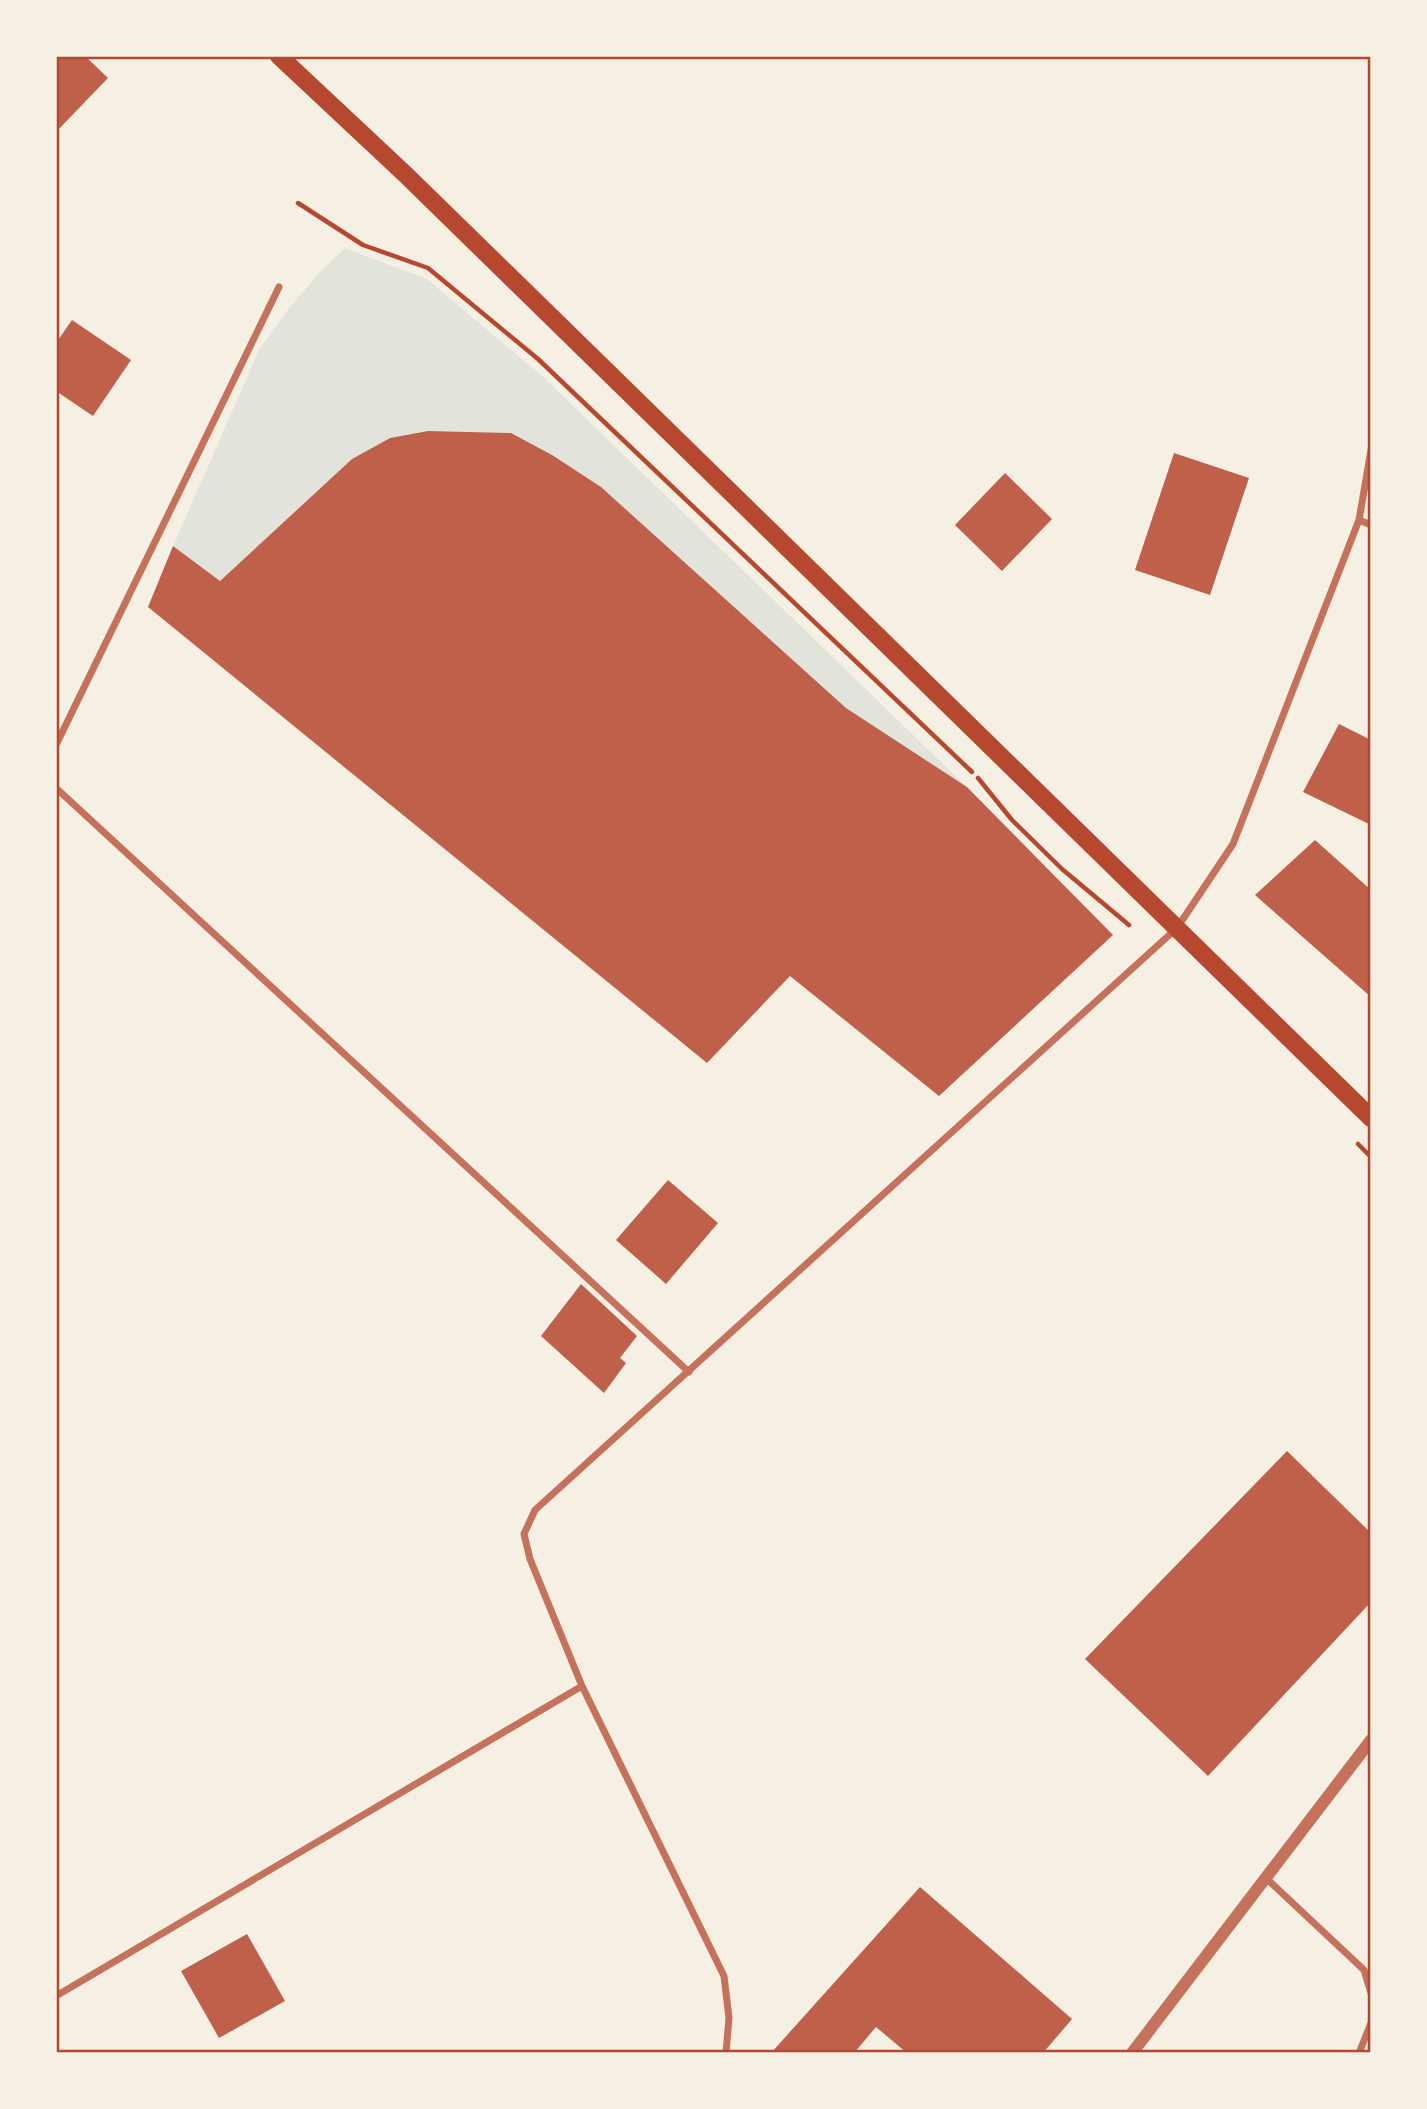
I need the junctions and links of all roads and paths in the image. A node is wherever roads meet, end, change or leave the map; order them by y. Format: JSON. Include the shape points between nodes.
{"nodes":[{"id":1,"x":279,"y":56,"type":"edge"},
{"id":2,"x":298,"y":203,"type":"dead end"},
{"id":3,"x":279,"y":287,"type":"dead end"},
{"id":4,"x":1371,"y":450,"type":"edge"},
{"id":5,"x":1359,"y":520,"type":"junction"},
{"id":6,"x":1371,"y":525,"type":"edge"},
{"id":7,"x":56,"y":745,"type":"edge"},
{"id":8,"x":56,"y":788,"type":"edge"},
{"id":9,"x":1177,"y":929,"type":"junction"},
{"id":10,"x":1156,"y":948,"type":"junction"},
{"id":11,"x":1371,"y":1118,"type":"edge"},
{"id":12,"x":1352,"y":1138,"type":"dead end"},
{"id":13,"x":1371,"y":1157,"type":"edge"},
{"id":14,"x":689,"y":1372,"type":"junction"},
{"id":15,"x":582,"y":1686,"type":"junction"},
{"id":16,"x":1371,"y":1740,"type":"edge"},
{"id":17,"x":1266,"y":1878,"type":"junction"},
{"id":18,"x":1371,"y":1993,"type":"edge"},
{"id":19,"x":56,"y":1996,"type":"edge"},
{"id":20,"x":1371,"y":2023,"type":"edge"},
{"id":21,"x":726,"y":2053,"type":"edge"},
{"id":22,"x":1132,"y":2053,"type":"edge"},
{"id":23,"x":1359,"y":2053,"type":"edge"}],
"edges":[{"from":1,"to":9,"type":"main road"},
{"from":2,"to":10,"type":"path","via":[[363,245],[428,268],[538,359],[980,779],[1012,820],[1062,869]]},
{"from":3,"to":7,"type":"street"},
{"from":4,"to":5,"type":"street"},
{"from":5,"to":6,"type":"street"},
{"from":5,"to":9,"type":"street","via":[[1233,844]]},
{"from":8,"to":14,"type":"street"},
{"from":9,"to":10,"type":"street"},
{"from":9,"to":11,"type":"main road"},
{"from":10,"to":14,"type":"street"},
{"from":12,"to":13,"type":"path"},
{"from":14,"to":15,"type":"street","via":[[535,1510],[524,1534]]},
{"from":15,"to":19,"type":"street"},
{"from":15,"to":21,"type":"street","via":[[724,1976],[729,2018]]},
{"from":16,"to":17,"type":"street"},
{"from":17,"to":18,"type":"street","via":[[1364,1970]]},
{"from":17,"to":22,"type":"street"},
{"from":20,"to":23,"type":"street"}]}
